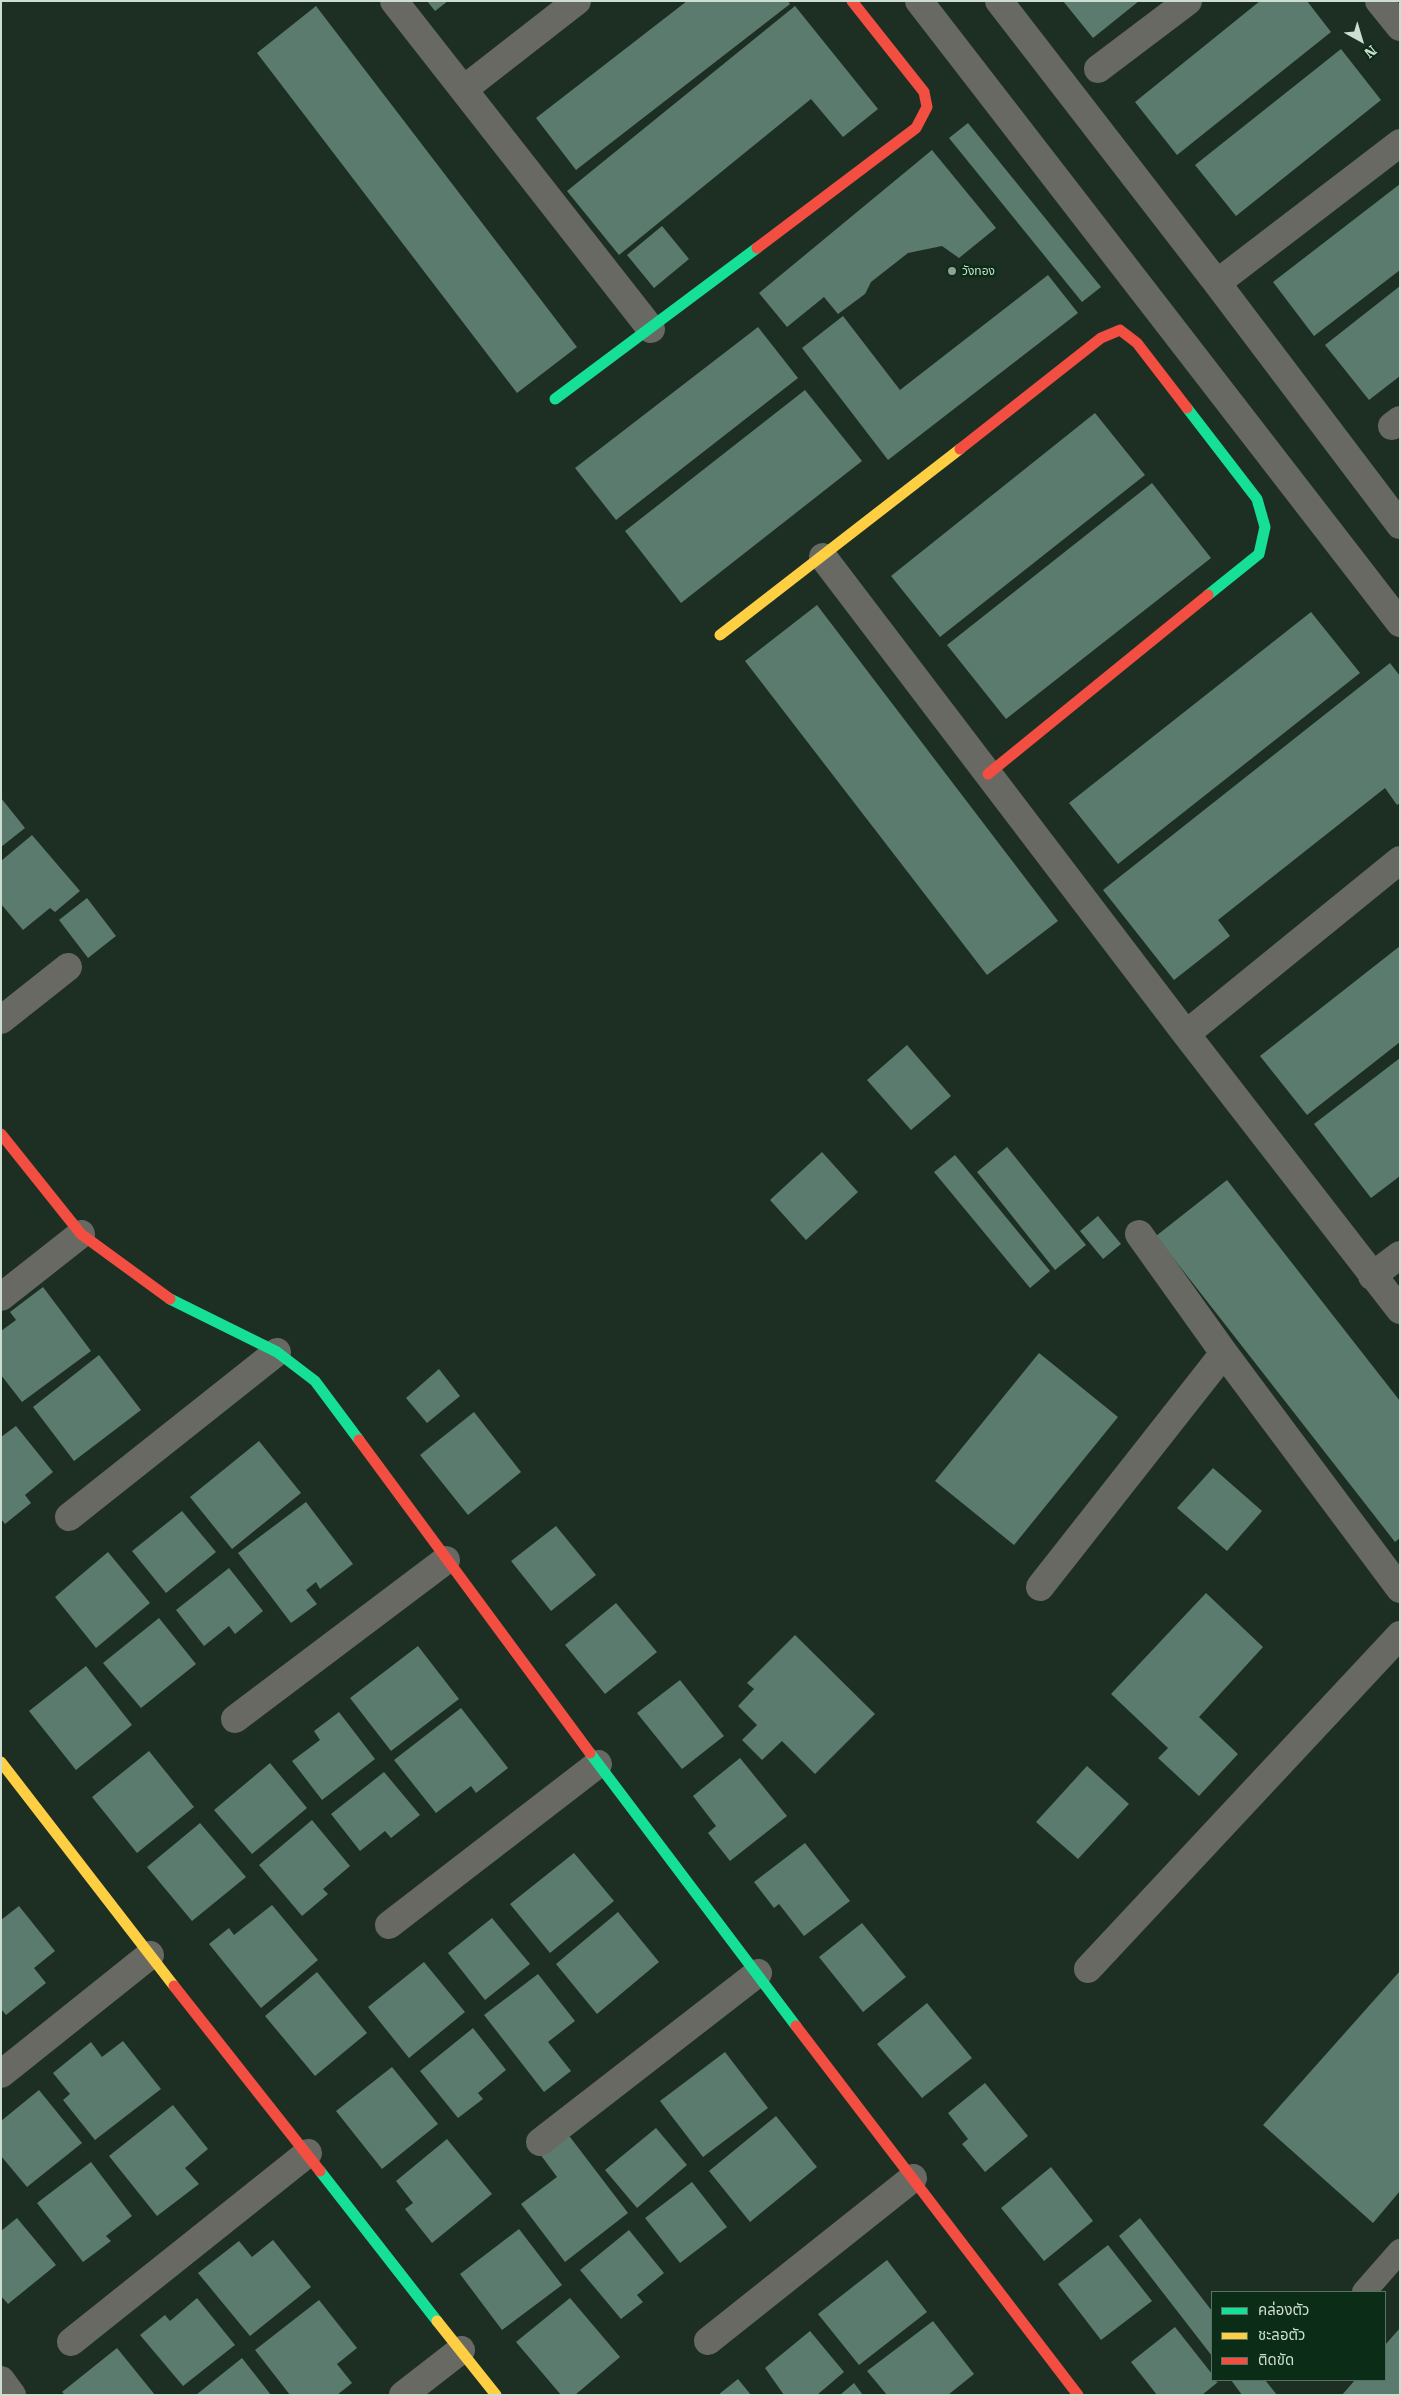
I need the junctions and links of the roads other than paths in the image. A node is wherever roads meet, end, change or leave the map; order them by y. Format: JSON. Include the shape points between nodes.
{"nodes":[{"id":1,"x":394,"y":1,"type":"edge"},
{"id":2,"x":577,"y":1,"type":"edge"},
{"id":3,"x":852,"y":1,"type":"edge"},
{"id":4,"x":919,"y":1,"type":"edge"},
{"id":5,"x":999,"y":1,"type":"edge"},
{"id":6,"x":1188,"y":1,"type":"edge"},
{"id":7,"x":1379,"y":1,"type":"edge"},
{"id":8,"x":1400,"y":27,"type":"edge"},
{"id":9,"x":1098,"y":69,"type":"dead end"},
{"id":10,"x":464,"y":89,"type":"junction"},
{"id":11,"x":1400,"y":143,"type":"edge"},
{"id":12,"x":1217,"y":282,"type":"junction"},
{"id":13,"x":651,"y":329,"type":"junction"},
{"id":14,"x":555,"y":399,"type":"dead end"},
{"id":15,"x":1400,"y":525,"type":"edge"},
{"id":16,"x":823,"y":557,"type":"junction"},
{"id":17,"x":1400,"y":623,"type":"edge"},
{"id":18,"x":720,"y":635,"type":"dead end"},
{"id":19,"x":988,"y":774,"type":"junction"},
{"id":20,"x":1400,"y":860,"type":"edge"},
{"id":21,"x":68,"y":967,"type":"dead end"},
{"id":22,"x":1,"y":1020,"type":"edge"},
{"id":23,"x":1186,"y":1034,"type":"junction"},
{"id":24,"x":1,"y":1134,"type":"edge"},
{"id":25,"x":81,"y":1234,"type":"junction"},
{"id":26,"x":1139,"y":1234,"type":"dead end"},
{"id":27,"x":1400,"y":1255,"type":"edge"},
{"id":28,"x":1372,"y":1276,"type":"junction"},
{"id":29,"x":1,"y":1297,"type":"edge"},
{"id":30,"x":1400,"y":1310,"type":"edge"},
{"id":31,"x":276,"y":1352,"type":"junction"},
{"id":32,"x":1224,"y":1353,"type":"junction"},
{"id":33,"x":69,"y":1517,"type":"dead end"},
{"id":34,"x":446,"y":1560,"type":"junction"},
{"id":35,"x":1040,"y":1587,"type":"dead end"},
{"id":36,"x":1400,"y":1589,"type":"edge"},
{"id":37,"x":1400,"y":1635,"type":"edge"},
{"id":38,"x":235,"y":1719,"type":"dead end"},
{"id":39,"x":1,"y":1762,"type":"edge"},
{"id":40,"x":598,"y":1764,"type":"junction"},
{"id":41,"x":389,"y":1925,"type":"dead end"},
{"id":42,"x":150,"y":1955,"type":"junction"},
{"id":43,"x":1088,"y":1969,"type":"dead end"},
{"id":44,"x":758,"y":1973,"type":"junction"},
{"id":45,"x":1,"y":2074,"type":"edge"},
{"id":46,"x":540,"y":2142,"type":"dead end"},
{"id":47,"x":308,"y":2153,"type":"junction"},
{"id":48,"x":913,"y":2178,"type":"junction"},
{"id":49,"x":1400,"y":2251,"type":"edge"},
{"id":50,"x":1365,"y":2291,"type":"edge"},
{"id":51,"x":708,"y":2341,"type":"dead end"},
{"id":52,"x":71,"y":2342,"type":"dead end"},
{"id":53,"x":461,"y":2350,"type":"junction"},
{"id":54,"x":1,"y":2380,"type":"edge"},
{"id":55,"x":1069,"y":2392,"type":"edge"},
{"id":56,"x":12,"y":2395,"type":"edge"},
{"id":57,"x":403,"y":2395,"type":"edge"},
{"id":58,"x":496,"y":2395,"type":"edge"}],
"edges":[{"from":1,"to":10,"type":"street"},
{"from":2,"to":10,"type":"street"},
{"from":3,"to":13,"type":"street","via":[[924,92],[927,107],[916,128]]},
{"from":4,"to":17,"type":"street"},
{"from":5,"to":12,"type":"street"},
{"from":6,"to":9,"type":"street"},
{"from":7,"to":8,"type":"street"},
{"from":10,"to":13,"type":"street"},
{"from":11,"to":12,"type":"street"},
{"from":12,"to":15,"type":"street"},
{"from":13,"to":14,"type":"street"},
{"from":16,"to":18,"type":"street"},
{"from":16,"to":19,"type":"street"},
{"from":16,"to":19,"type":"street","via":[[1101,338],[1120,330],[1137,343],[1257,499],[1265,527],[1259,554]]},
{"from":19,"to":23,"type":"street"},
{"from":20,"to":23,"type":"street"},
{"from":21,"to":22,"type":"street"},
{"from":23,"to":28,"type":"street"},
{"from":24,"to":25,"type":"street"},
{"from":25,"to":29,"type":"street"},
{"from":25,"to":31,"type":"street","via":[[171,1300]]},
{"from":26,"to":32,"type":"street"},
{"from":27,"to":28,"type":"street"},
{"from":28,"to":30,"type":"street"},
{"from":31,"to":33,"type":"street"},
{"from":31,"to":34,"type":"street","via":[[315,1381]]},
{"from":32,"to":35,"type":"street"},
{"from":32,"to":36,"type":"street"},
{"from":34,"to":38,"type":"street"},
{"from":34,"to":40,"type":"street"},
{"from":37,"to":43,"type":"street"},
{"from":39,"to":42,"type":"street"},
{"from":40,"to":41,"type":"street"},
{"from":40,"to":44,"type":"street"},
{"from":42,"to":45,"type":"street"},
{"from":42,"to":47,"type":"street"},
{"from":44,"to":46,"type":"street"},
{"from":44,"to":48,"type":"street"},
{"from":47,"to":52,"type":"street"},
{"from":47,"to":53,"type":"street"},
{"from":48,"to":51,"type":"street"},
{"from":48,"to":55,"type":"street"},
{"from":49,"to":50,"type":"lane"},
{"from":53,"to":57,"type":"street"},
{"from":53,"to":58,"type":"street"},
{"from":54,"to":56,"type":"street"}]}
